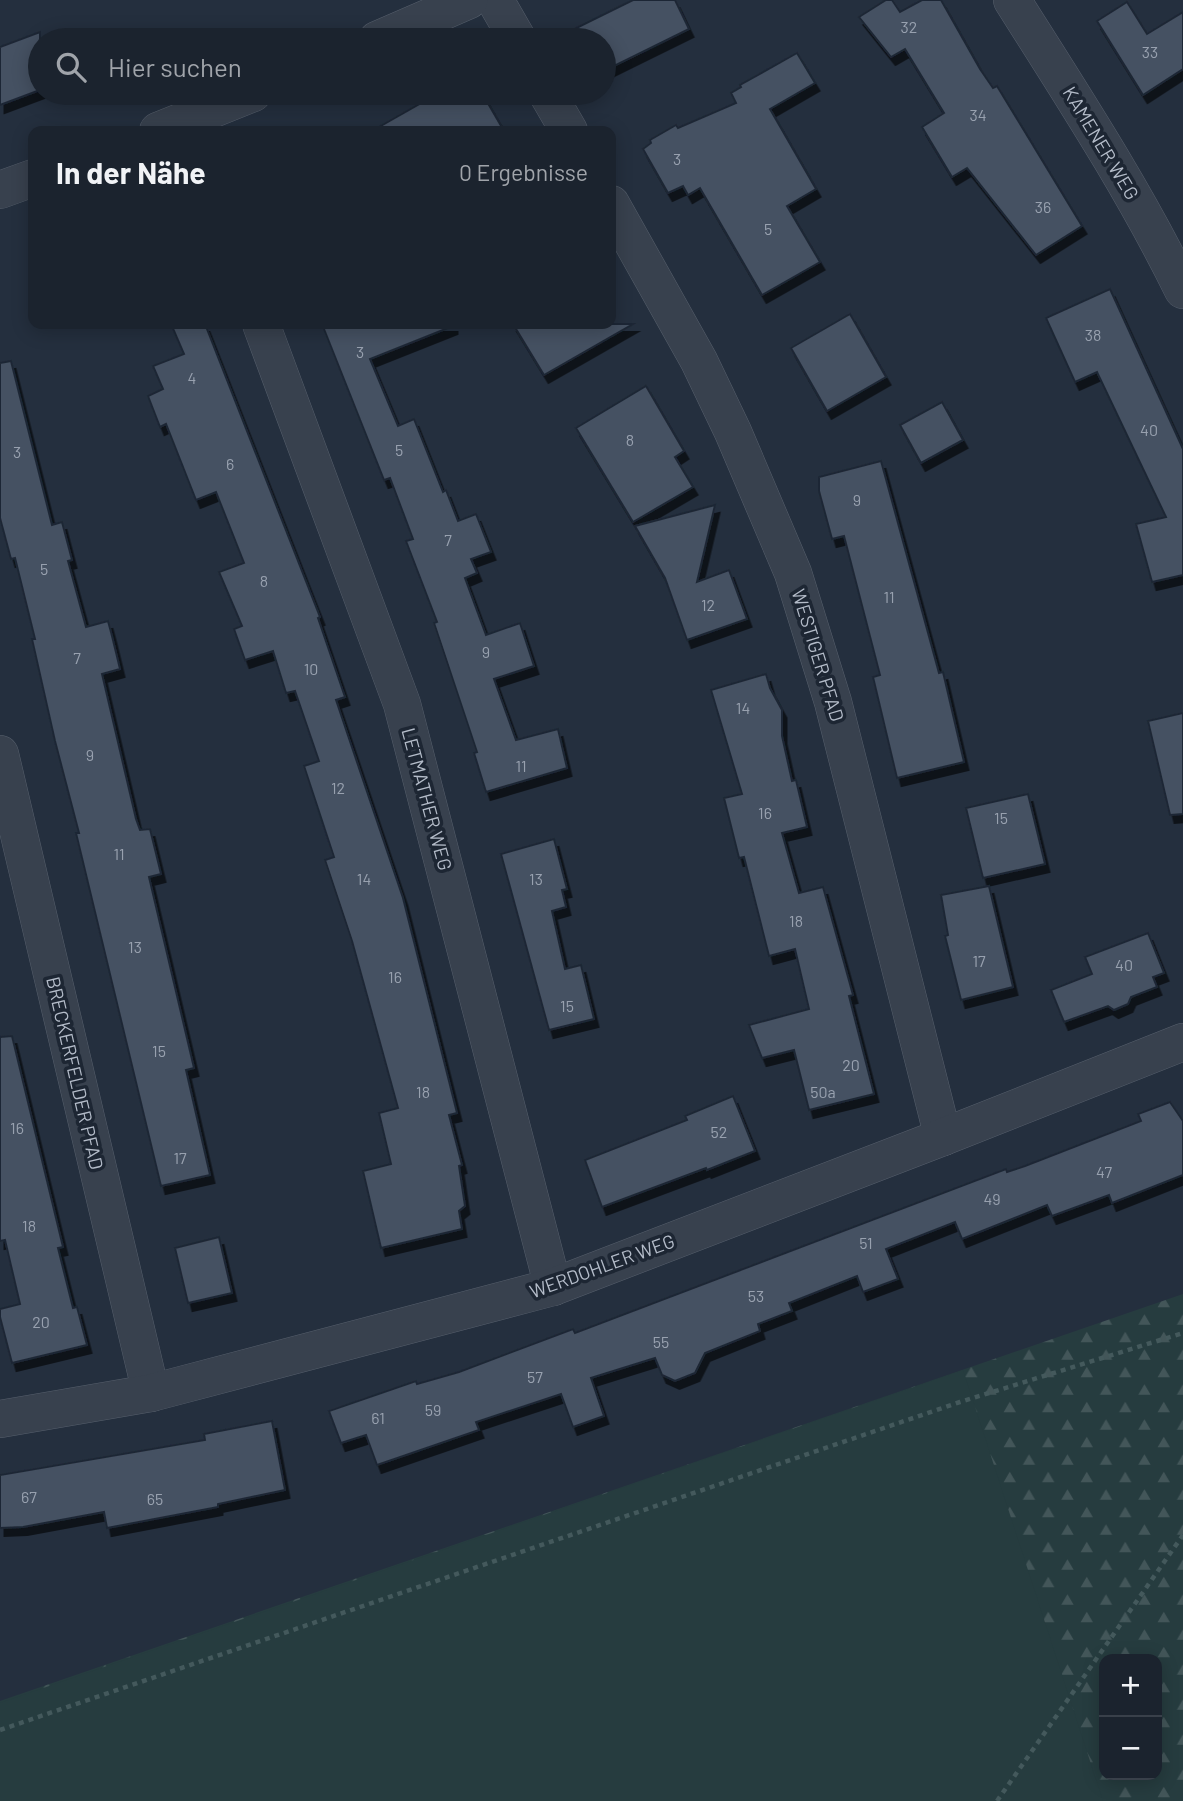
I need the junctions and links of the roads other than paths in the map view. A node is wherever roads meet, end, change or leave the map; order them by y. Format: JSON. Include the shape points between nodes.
{"nodes":[{"id":1,"x":495,"y":0,"type":"edge"},
{"id":2,"x":1012,"y":0,"type":"edge"},
{"id":3,"x":447,"y":4,"type":"edge"},
{"id":4,"x":400,"y":28,"type":"edge"},
{"id":5,"x":511,"y":28,"type":"edge"},
{"id":6,"x":227,"y":105,"type":"edge"},
{"id":7,"x":554,"y":105,"type":"edge"},
{"id":8,"x":182,"y":126,"type":"edge"},
{"id":9,"x":566,"y":126,"type":"edge"},
{"id":10,"x":28,"y":180,"type":"edge"},
{"id":11,"x":0,"y":190,"type":"edge"},
{"id":12,"x":616,"y":213,"type":"edge"},
{"id":13,"x":1183,"y":290,"type":"edge"},
{"id":14,"x":263,"y":329,"type":"edge"},
{"id":15,"x":0,"y":754,"type":"edge"},
{"id":16,"x":1183,"y":1042,"type":"edge"},
{"id":17,"x":943,"y":1137,"type":"junction"},
{"id":18,"x":553,"y":1287,"type":"junction"},
{"id":19,"x":151,"y":1393,"type":"junction"},
{"id":20,"x":0,"y":1419,"type":"edge"}],
"edges":[{"from":1,"to":5,"type":"street"},
{"from":2,"to":13,"type":"street","name":"KAMENER WEG","via":[[1108,151]]},
{"from":3,"to":4,"type":"street"},
{"from":6,"to":8,"type":"street"},
{"from":7,"to":9,"type":"street"},
{"from":10,"to":11,"type":"street"},
{"from":12,"to":17,"type":"street","name":"WESTIGER PFAD","via":[[699,361],[793,573],[833,702]]},
{"from":14,"to":18,"type":"street","name":"LETMATHER WEG","via":[[402,704]]},
{"from":15,"to":19,"type":"street","name":"BRECKERFELDER PFAD"},
{"from":16,"to":17,"type":"street","name":"WERDOHLER WEG"},
{"from":17,"to":18,"type":"street","name":"WERDOHLER WEG"},
{"from":18,"to":19,"type":"street","name":"WERDOHLER WEG"},
{"from":19,"to":20,"type":"street","name":"WERDOHLER WEG"}]}
